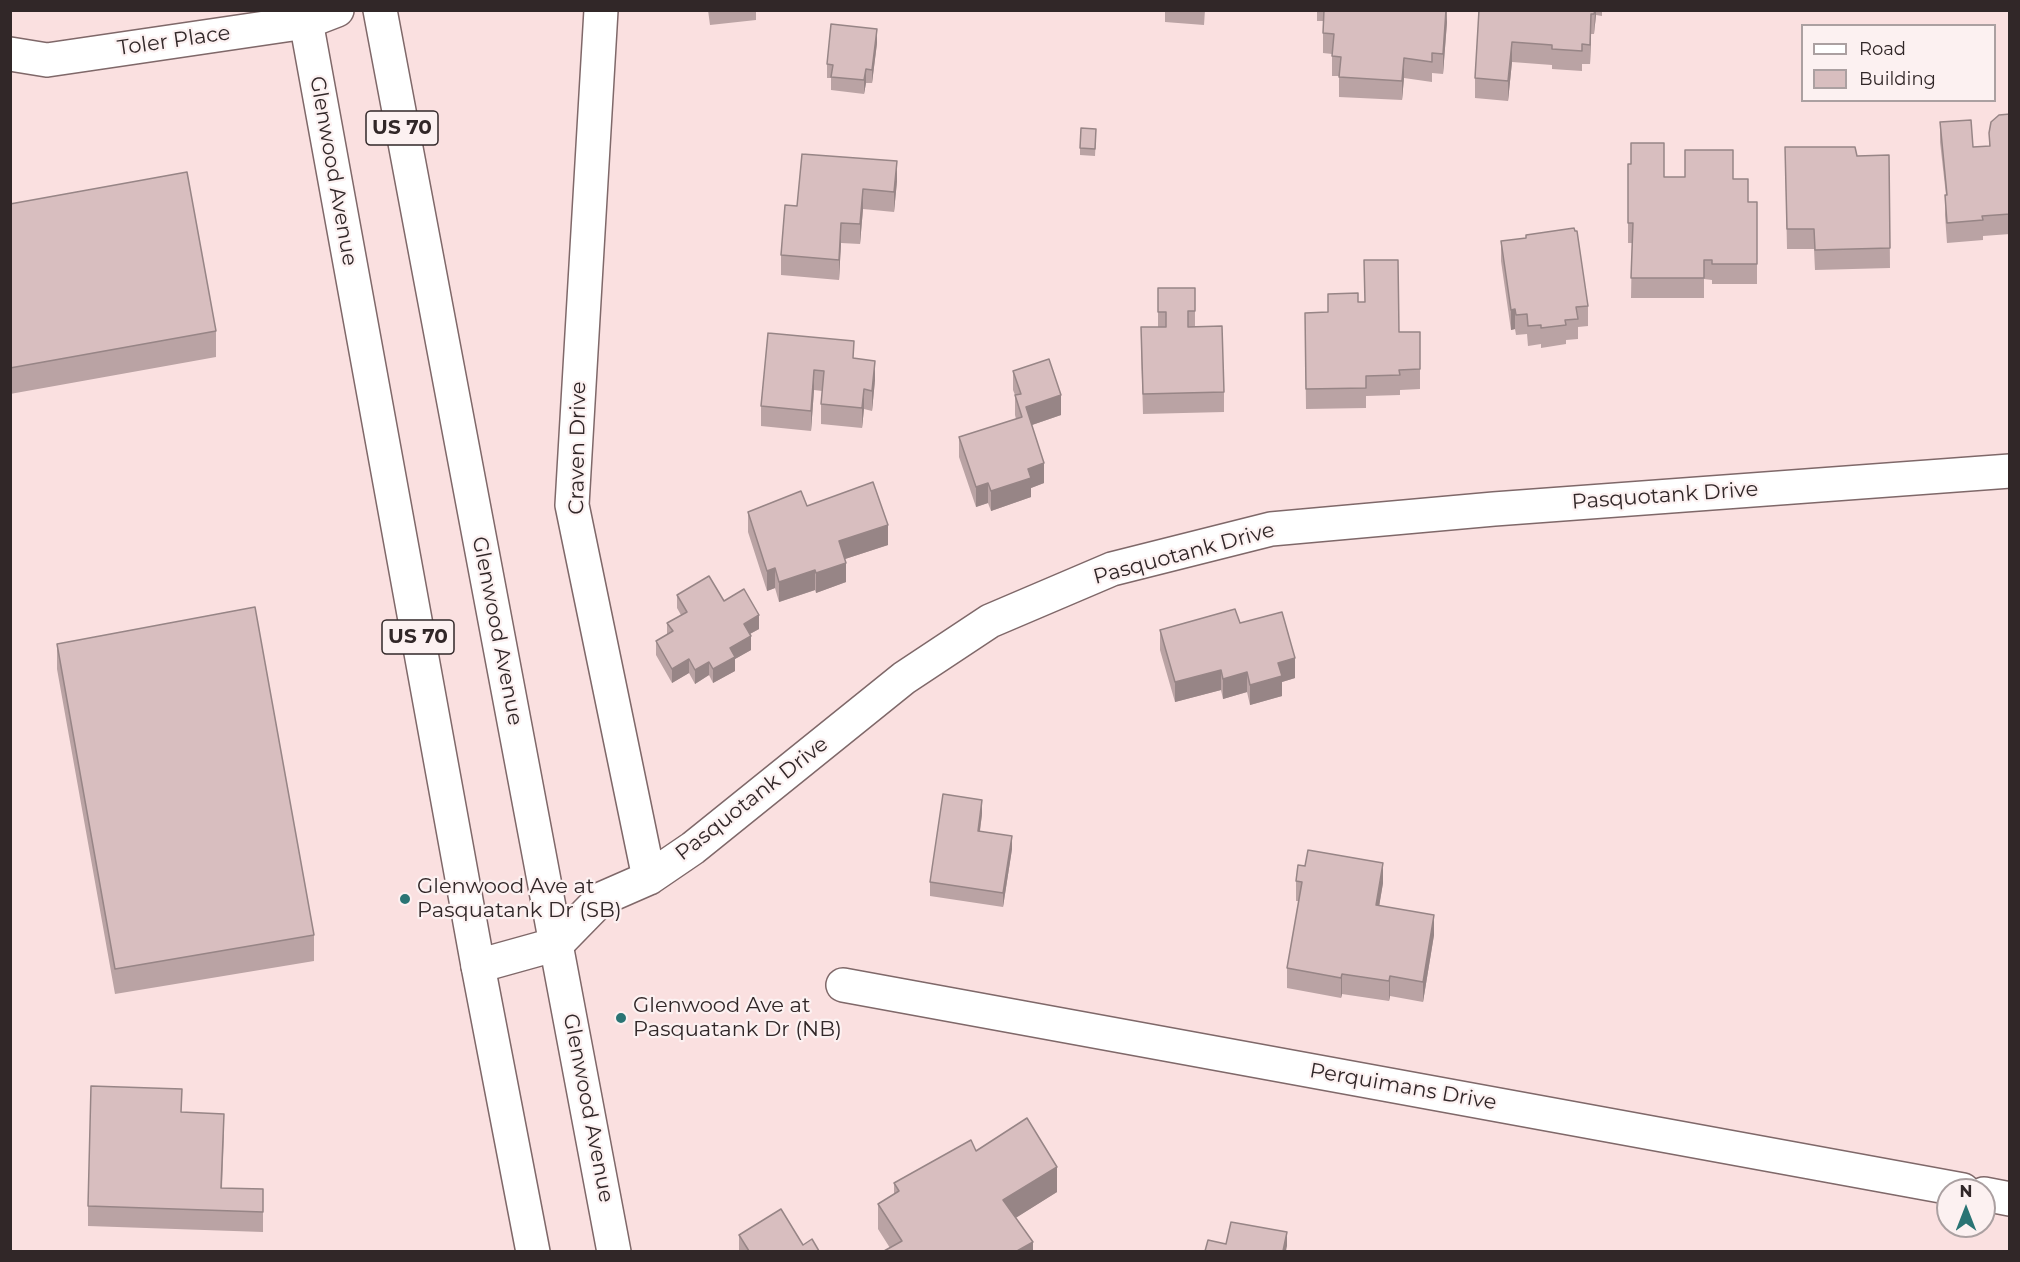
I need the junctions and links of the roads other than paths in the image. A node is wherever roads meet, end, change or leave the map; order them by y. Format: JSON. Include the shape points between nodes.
{"nodes":[{"id":1,"x":337,"y":10,"type":"edge"},
{"id":2,"x":380,"y":10,"type":"edge"},
{"id":3,"x":600,"y":10,"type":"edge"},
{"id":4,"x":304,"y":16,"type":"edge"},
{"id":5,"x":10,"y":54,"type":"edge"},
{"id":6,"x":2010,"y":471,"type":"edge"},
{"id":7,"x":650,"y":878,"type":"junction"},
{"id":8,"x":557,"y":944,"type":"junction"},
{"id":9,"x":478,"y":966,"type":"junction"},
{"id":10,"x":843,"y":985,"type":"dead end"},
{"id":11,"x":1936,"y":1185,"type":"edge"},
{"id":12,"x":533,"y":1251,"type":"edge"},
{"id":13,"x":615,"y":1251,"type":"edge"}],
"edges":[{"from":1,"to":4,"type":"street","name":"Toler Place"},
{"from":2,"to":8,"type":"street","name":"Glenwood Avenue","number":"US 70"},
{"from":3,"to":7,"type":"street","name":"Craven Drive","via":[[572,505]]},
{"from":4,"to":5,"type":"street","name":"Toler Place","via":[[47,60]]},
{"from":4,"to":9,"type":"street","name":"Glenwood Avenue","number":"US 70"},
{"from":6,"to":7,"type":"street","name":"Pasquotank Drive","via":[[1270,529],[1112,569],[990,621],[904,678],[693,848]]},
{"from":7,"to":8,"type":"street","name":"Pasquotank Drive","via":[[601,898]]},
{"from":8,"to":9,"type":"street"},
{"from":8,"to":13,"type":"street","name":"Glenwood Avenue","number":"US 70"},
{"from":9,"to":12,"type":"street","name":"Glenwood Avenue","number":"US 70"},
{"from":10,"to":11,"type":"street","name":"Perquimans Drive"}]}
